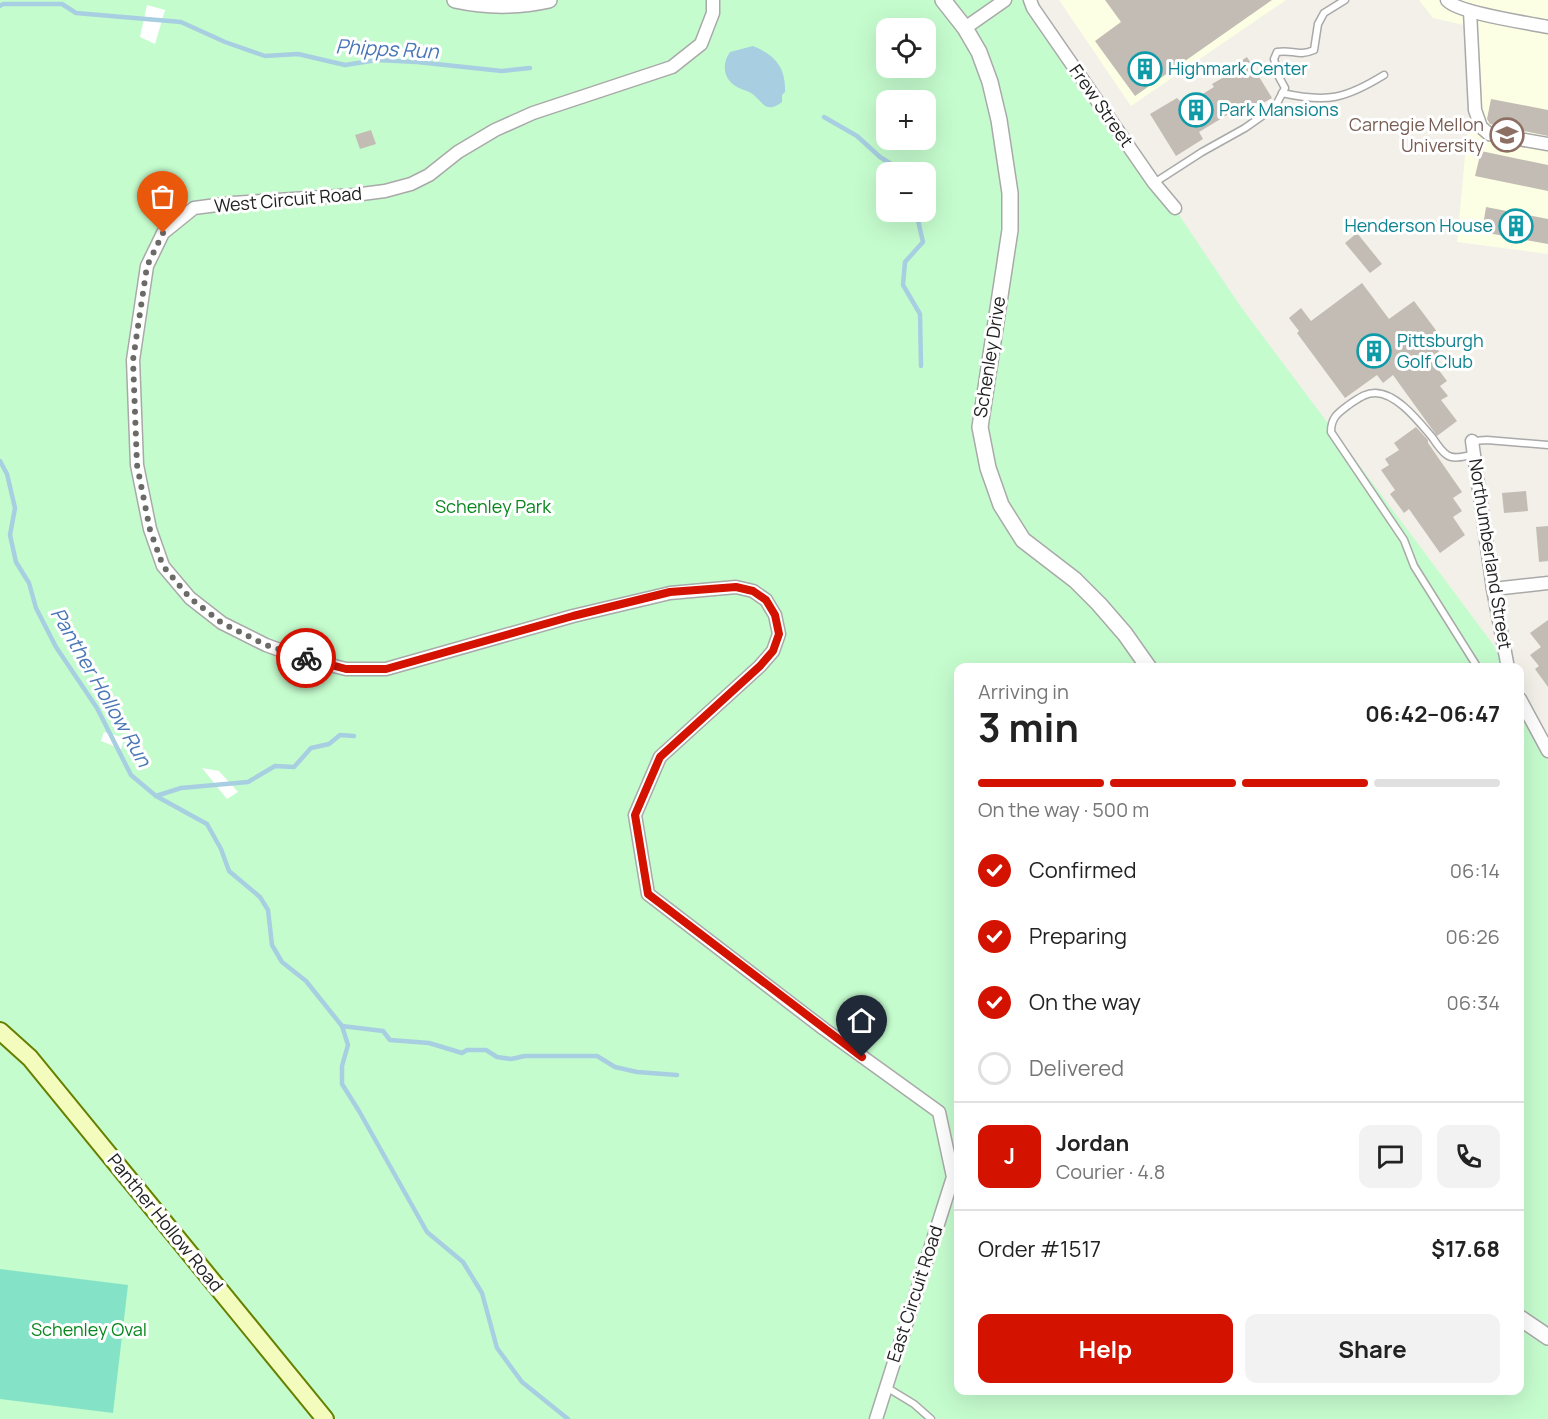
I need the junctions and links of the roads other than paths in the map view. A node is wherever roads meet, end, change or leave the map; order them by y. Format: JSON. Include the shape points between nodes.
{"nodes":[{"id":1,"x":455,"y":0,"type":"edge"},
{"id":2,"x":549,"y":0,"type":"edge"},
{"id":3,"x":713,"y":0,"type":"edge"},
{"id":4,"x":943,"y":0,"type":"edge"},
{"id":5,"x":1005,"y":0,"type":"edge"},
{"id":6,"x":1030,"y":0,"type":"edge"},
{"id":7,"x":1346,"y":0,"type":"edge"},
{"id":8,"x":1447,"y":0,"type":"edge"},
{"id":9,"x":1470,"y":10,"type":"junction"},
{"id":10,"x":1548,"y":27,"type":"edge"},
{"id":11,"x":965,"y":28,"type":"junction"},
{"id":12,"x":1384,"y":75,"type":"dead end"},
{"id":13,"x":1282,"y":93,"type":"junction"},
{"id":14,"x":1548,"y":144,"type":"edge"},
{"id":15,"x":1154,"y":183,"type":"junction"},
{"id":16,"x":1175,"y":208,"type":"dead end"},
{"id":17,"x":1472,"y":441,"type":"joint"},
{"id":18,"x":1548,"y":445,"type":"edge"},
{"id":19,"x":1474,"y":454,"type":"junction"},
{"id":20,"x":1548,"y":583,"type":"edge"},
{"id":21,"x":1492,"y":589,"type":"junction"},
{"id":22,"x":773,"y":651,"type":"joint"},
{"id":23,"x":1145,"y":663,"type":"edge"},
{"id":24,"x":1475,"y":663,"type":"edge"},
{"id":25,"x":1507,"y":663,"type":"edge"},
{"id":26,"x":1524,"y":706,"type":"edge"},
{"id":27,"x":1548,"y":751,"type":"edge"},
{"id":28,"x":0,"y":1031,"type":"edge"},
{"id":29,"x":1524,"y":1321,"type":"edge"},
{"id":30,"x":1548,"y":1337,"type":"edge"},
{"id":31,"x":886,"y":1387,"type":"junction"},
{"id":32,"x":325,"y":1419,"type":"edge"},
{"id":33,"x":876,"y":1419,"type":"edge"},
{"id":34,"x":932,"y":1419,"type":"edge"}],
"edges":[{"from":1,"to":2,"type":"street","via":[[506,6]]},
{"from":3,"to":22,"type":"street","name":"West Circuit Road","via":[[713,13],[701,44],[672,67],[524,117],[495,130],[411,184],[354,195],[194,208],[163,233],[147,266],[133,360],[137,465],[150,530],[163,566],[190,598],[222,623],[302,658],[346,669],[386,669],[670,592],[736,587],[753,591],[766,600],[775,615],[779,634]]},
{"from":4,"to":11,"type":"street","name":"Schenley Drive"},
{"from":5,"to":11,"type":"street"},
{"from":6,"to":15,"type":"street","name":"Frew Street"},
{"from":7,"to":13,"type":"lane","via":[[1324,13],[1314,50],[1304,54],[1276,52],[1274,58],[1285,88]]},
{"from":8,"to":9,"type":"street"},
{"from":9,"to":10,"type":"street"},
{"from":9,"to":14,"type":"street","via":[[1475,110],[1481,127],[1489,134]]},
{"from":11,"to":23,"type":"street","name":"Schenley Drive","via":[[990,82],[1010,193],[1010,230],[980,427],[988,468],[1002,506],[1023,540],[1099,603]]},
{"from":12,"to":13,"type":"lane","via":[[1356,92],[1334,98]]},
{"from":13,"to":15,"type":"lane","via":[[1268,112]]},
{"from":15,"to":16,"type":"street","name":"Frew Street"},
{"from":17,"to":18,"type":"lane"},
{"from":17,"to":19,"type":"street","name":"Northumberland Street"},
{"from":19,"to":21,"type":"street","name":"Northumberland Street"},
{"from":19,"to":24,"type":"lane","via":[[1454,458],[1446,455],[1398,403],[1375,393],[1336,414],[1331,423],[1331,432],[1404,540],[1414,566]]},
{"from":20,"to":21,"type":"street"},
{"from":21,"to":25,"type":"street","name":"Northumberland Street"},
{"from":22,"to":31,"type":"street","name":"East Circuit Road","via":[[660,757],[635,815],[648,894],[939,1112],[953,1177]]},
{"from":26,"to":27,"type":"street"},
{"from":28,"to":32,"type":"main road","name":"Panther Hollow Road","via":[[30,1058]]},
{"from":29,"to":30,"type":"street"},
{"from":31,"to":33,"type":"street","name":"East Circuit Road"},
{"from":31,"to":34,"type":"lane"}]}
